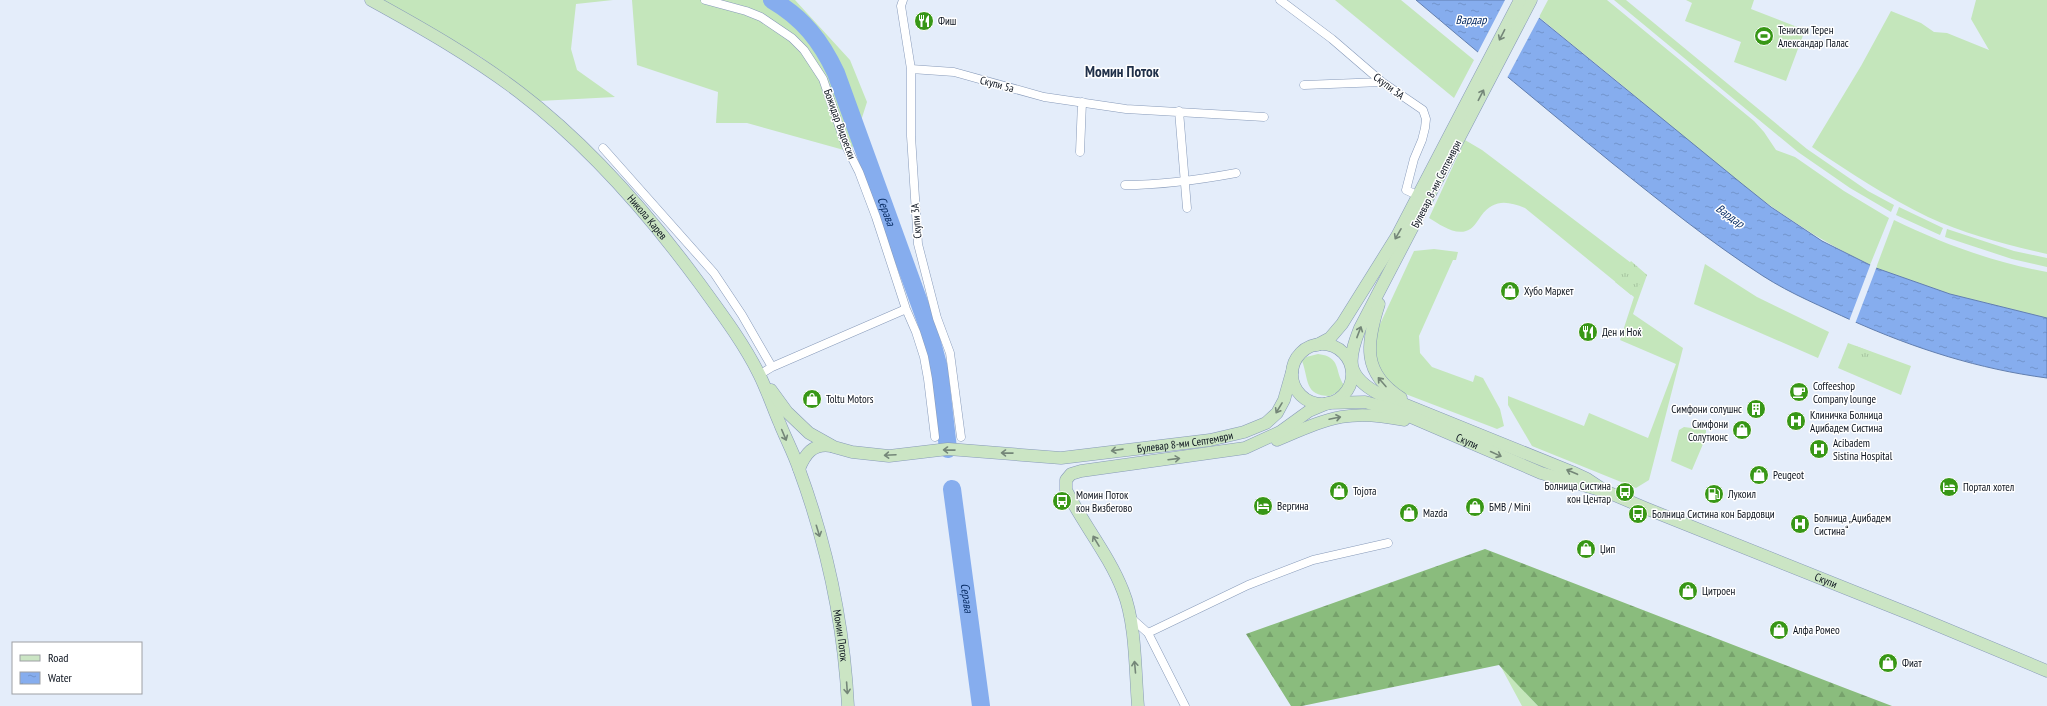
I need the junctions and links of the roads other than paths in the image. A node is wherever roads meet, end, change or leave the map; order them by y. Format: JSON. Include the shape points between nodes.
{"nodes":[{"id":1,"x":364,"y":0,"type":"edge"},
{"id":2,"x":371,"y":0,"type":"edge"},
{"id":3,"x":705,"y":0,"type":"edge"},
{"id":4,"x":903,"y":0,"type":"edge"},
{"id":5,"x":1280,"y":0,"type":"edge"},
{"id":6,"x":1520,"y":0,"type":"edge"},
{"id":7,"x":1531,"y":0,"type":"edge"},
{"id":8,"x":398,"y":15,"type":"junction"},
{"id":9,"x":911,"y":69,"type":"junction"},
{"id":10,"x":1382,"y":82,"type":"junction"},
{"id":11,"x":1304,"y":85,"type":"dead end"},
{"id":12,"x":1082,"y":102,"type":"junction"},
{"id":13,"x":1179,"y":111,"type":"junction"},
{"id":14,"x":1264,"y":117,"type":"dead end"},
{"id":15,"x":1459,"y":128,"type":"junction"},
{"id":16,"x":604,"y":148,"type":"dead end"},
{"id":17,"x":1080,"y":152,"type":"dead end"},
{"id":18,"x":1236,"y":173,"type":"dead end"},
{"id":19,"x":1184,"y":183,"type":"junction"},
{"id":20,"x":1125,"y":185,"type":"dead end"},
{"id":21,"x":1419,"y":196,"type":"junction"},
{"id":22,"x":1187,"y":208,"type":"dead end"},
{"id":23,"x":1387,"y":279,"type":"junction"},
{"id":24,"x":906,"y":309,"type":"junction"},
{"id":25,"x":1317,"y":345,"type":"junction"},
{"id":26,"x":772,"y":367,"type":"junction"},
{"id":27,"x":1352,"y":370,"type":"junction"},
{"id":28,"x":1292,"y":372,"type":"junction"},
{"id":29,"x":759,"y":375,"type":"junction"},
{"id":30,"x":1328,"y":403,"type":"junction"},
{"id":31,"x":1424,"y":412,"type":"junction"},
{"id":32,"x":1448,"y":433,"type":"junction"},
{"id":33,"x":935,"y":437,"type":"dead end"},
{"id":34,"x":961,"y":437,"type":"dead end"},
{"id":35,"x":834,"y":447,"type":"junction"},
{"id":36,"x":1245,"y":448,"type":"junction"},
{"id":37,"x":799,"y":469,"type":"junction"},
{"id":38,"x":1605,"y":491,"type":"junction"},
{"id":39,"x":807,"y":495,"type":"joint"},
{"id":40,"x":1388,"y":543,"type":"dead end"},
{"id":41,"x":1130,"y":617,"type":"junction"},
{"id":42,"x":1148,"y":633,"type":"junction"},
{"id":43,"x":2047,"y":671,"type":"edge"},
{"id":44,"x":848,"y":706,"type":"edge"},
{"id":45,"x":1138,"y":706,"type":"edge"},
{"id":46,"x":1185,"y":706,"type":"edge"}],
"edges":[{"from":1,"to":8,"type":"street","name":"Никола Карев"},
{"from":2,"to":8,"type":"street","name":"Никола Карев"},
{"from":3,"to":24,"type":"street","name":"Божидар Видоески","via":[[761,17],[792,38],[814,64],[830,94],[846,146],[876,217]]},
{"from":4,"to":9,"type":"street","name":"Скупи 3А","via":[[901,6]]},
{"from":5,"to":10,"type":"street","name":"Скупи 3А","via":[[1332,39]]},
{"from":6,"to":15,"type":"street","name":"Булевар 8-ми Септември","one_way":true},
{"from":15,"to":7,"type":"street","name":"Булевар 8-ми Септември","one_way":true},
{"from":8,"to":29,"type":"street","name":"Никола Карев","via":[[468,56],[520,93],[608,171],[676,252],[736,334]]},
{"from":9,"to":12,"type":"street","name":"Скупи 5а","via":[[954,72],[1044,97]]},
{"from":9,"to":34,"type":"street","name":"Скупи 3А","via":[[911,136],[918,244],[937,318],[950,352]]},
{"from":10,"to":11,"type":"street"},
{"from":10,"to":21,"type":"street","name":"Скупи 3А","via":[[1423,110],[1426,119],[1406,190]]},
{"from":12,"to":13,"type":"street","name":"Скупи 5а","via":[[1126,110]]},
{"from":12,"to":17,"type":"street"},
{"from":13,"to":14,"type":"street","name":"Скупи 5а"},
{"from":13,"to":19,"type":"street"},
{"from":15,"to":21,"type":"street","name":"Булевар 8-ми Септември"},
{"from":15,"to":23,"type":"street","name":"Булевар 8-ми Септември"},
{"from":16,"to":26,"type":"street","via":[[714,273]]},
{"from":18,"to":19,"type":"street"},
{"from":19,"to":20,"type":"street"},
{"from":19,"to":22,"type":"street"},
{"from":21,"to":25,"type":"street","name":"Булевар 8-ми Септември","one_way":true,"via":[[1342,324],[1330,338]]},
{"from":27,"to":23,"type":"street","name":"Булевар 8-ми Септември","one_way":true,"via":[[1357,336]]},
{"from":31,"to":23,"type":"street","one_way":true,"via":[[1384,385],[1372,366],[1370,336]]},
{"from":24,"to":26,"type":"street"},
{"from":24,"to":33,"type":"street","name":"Божидар Видоески","via":[[924,357]]},
{"from":25,"to":27,"type":"street","via":[[1327,345],[1338,350]]},
{"from":25,"to":28,"type":"street","via":[[1307,348],[1300,354],[1294,362]]},
{"from":26,"to":29,"type":"street"},
{"from":27,"to":30,"type":"street","via":[[1349,390],[1337,400]]},
{"from":27,"to":31,"type":"street","name":"Скупи","via":[[1360,381],[1371,389]]},
{"from":28,"to":30,"type":"street","via":[[1296,386],[1303,395],[1316,402]]},
{"from":28,"to":35,"type":"street","name":"Булевар 8-ми Септември","one_way":true,"via":[[1284,400],[1276,413],[1266,422],[1244,432],[1210,440],[1078,456],[1043,457],[928,450],[884,456]]},
{"from":29,"to":35,"type":"street","via":[[787,412],[804,429]]},
{"from":29,"to":37,"type":"street","name":"Никола Карев","one_way":true},
{"from":30,"to":32,"type":"street","name":"Скупи","via":[[1371,403]]},
{"from":30,"to":36,"type":"street","name":"Булевар 8-ми Септември","via":[[1309,411],[1280,432]]},
{"from":38,"to":31,"type":"street","name":"Скупи","one_way":true,"via":[[1572,472]]},
{"from":36,"to":32,"type":"street","one_way":true,"via":[[1271,443],[1328,419],[1352,415],[1387,416]]},
{"from":32,"to":38,"type":"street","name":"Скупи","one_way":true,"via":[[1541,473]]},
{"from":35,"to":37,"type":"street","via":[[820,445],[812,449],[805,456]]},
{"from":41,"to":36,"type":"street","name":"Булевар 8-ми Септември","one_way":true,"via":[[1124,591],[1116,575],[1066,490],[1067,476],[1081,470]]},
{"from":37,"to":39,"type":"street","name":"Никола Карев"},
{"from":38,"to":43,"type":"street","name":"Скупи"},
{"from":39,"to":44,"type":"street","name":"Момин Поток","one_way":true,"via":[[828,566],[841,632]]},
{"from":40,"to":42,"type":"street","via":[[1305,563],[1248,585]]},
{"from":41,"to":42,"type":"street"},
{"from":45,"to":41,"type":"street","one_way":true},
{"from":42,"to":46,"type":"street"}]}
